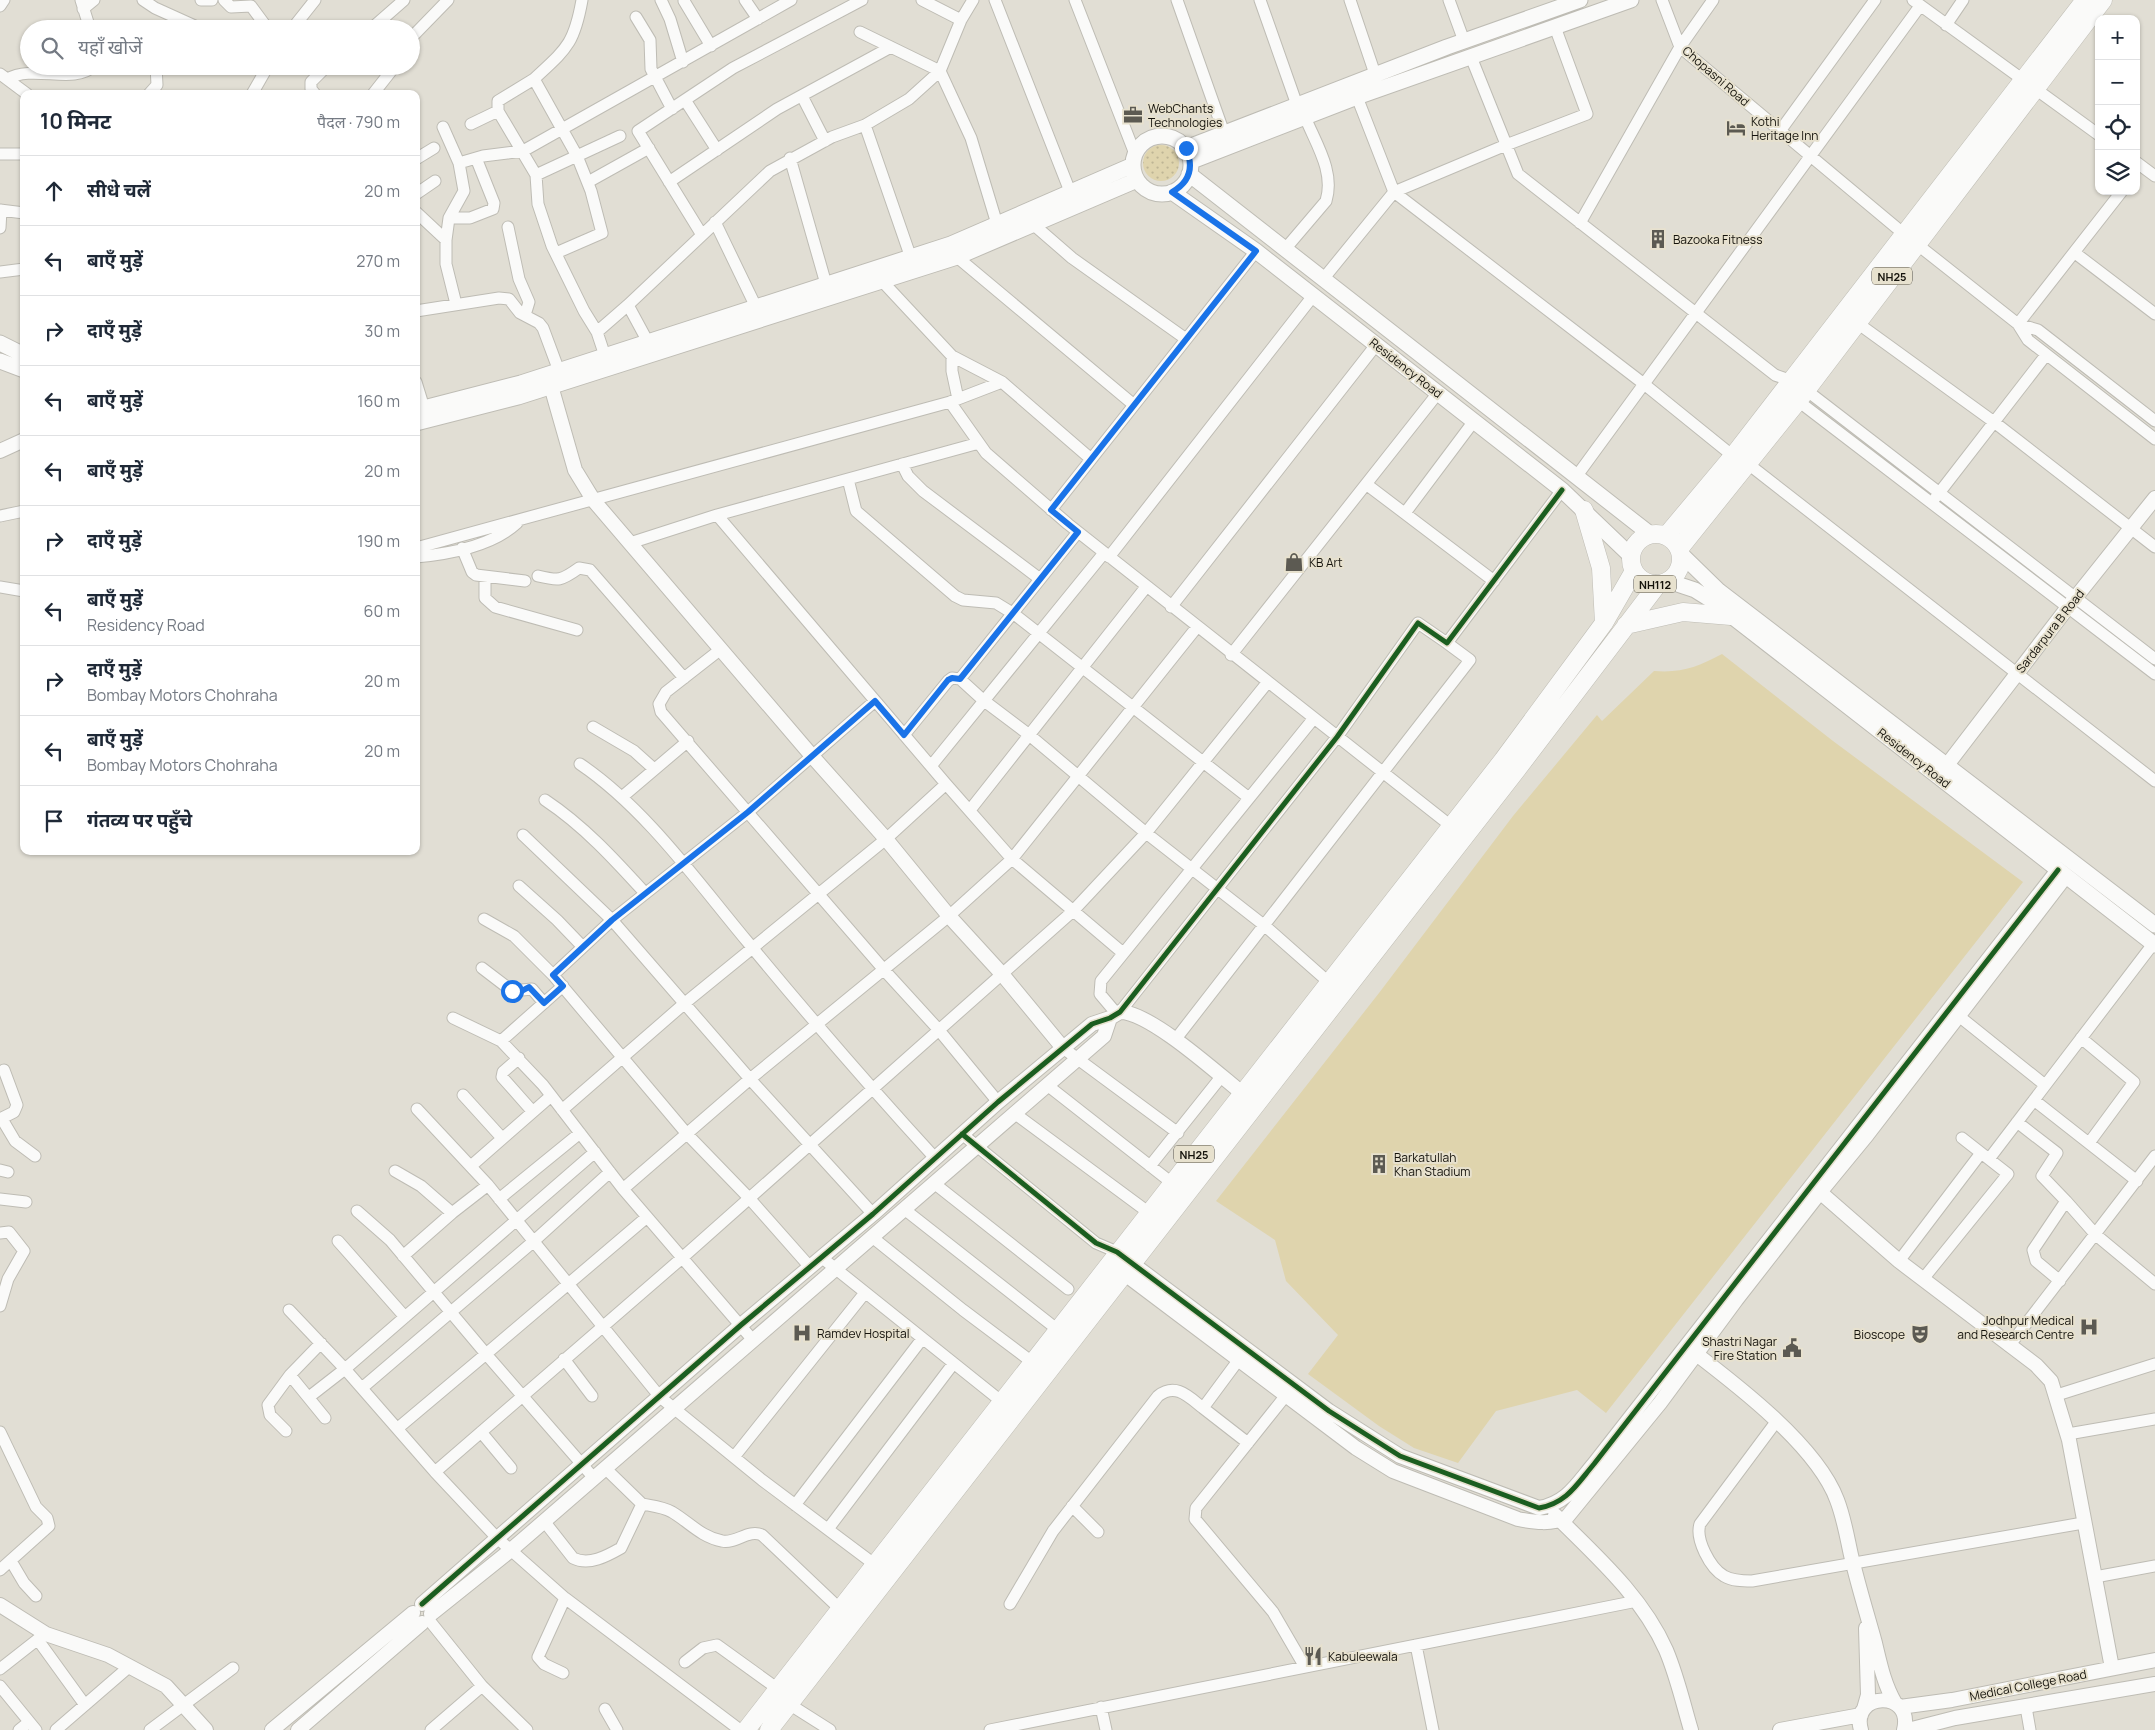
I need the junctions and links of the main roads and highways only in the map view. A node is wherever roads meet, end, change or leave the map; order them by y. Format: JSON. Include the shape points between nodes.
{"nodes":[{"id":1,"x":1580,"y":0,"type":"edge"},
{"id":2,"x":1631,"y":0,"type":"edge"},
{"id":3,"x":2085,"y":0,"type":"edge"},
{"id":4,"x":2103,"y":0,"type":"edge"},
{"id":5,"x":1548,"y":5,"type":"edge"},
{"id":6,"x":2028,"y":84,"type":"junction"},
{"id":7,"x":1301,"y":111,"type":"junction"},
{"id":8,"x":1189,"y":161,"type":"junction"},
{"id":9,"x":1135,"y":166,"type":"junction"},
{"id":10,"x":1172,"y":192,"type":"junction"},
{"id":11,"x":1910,"y":239,"type":"junction"},
{"id":12,"x":0,"y":343,"type":"edge"},
{"id":13,"x":20,"y":353,"type":"edge"},
{"id":14,"x":0,"y":361,"type":"edge"},
{"id":15,"x":20,"y":368,"type":"edge"},
{"id":16,"x":1795,"y":390,"type":"junction"},
{"id":17,"x":420,"y":409,"type":"edge"},
{"id":18,"x":420,"y":422,"type":"edge"},
{"id":19,"x":1740,"y":460,"type":"junction"},
{"id":20,"x":1584,"y":510,"type":"junction"},
{"id":21,"x":1658,"y":535,"type":"junction"},
{"id":22,"x":1680,"y":551,"type":"junction"},
{"id":23,"x":1632,"y":564,"type":"junction"},
{"id":24,"x":1663,"y":582,"type":"junction"},
{"id":25,"x":1731,"y":616,"type":"junction"},
{"id":26,"x":1604,"y":623,"type":"junction"},
{"id":27,"x":1626,"y":625,"type":"junction"},
{"id":28,"x":2155,"y":925,"type":"edge"},
{"id":29,"x":2154,"y":945,"type":"edge"},
{"id":30,"x":1120,"y":1262,"type":"junction"},
{"id":31,"x":746,"y":1730,"type":"edge"},
{"id":32,"x":769,"y":1730,"type":"edge"}],
"edges":[{"from":1,"to":5,"type":"main road"},
{"from":2,"to":7,"type":"main road","via":[[1357,97]]},
{"from":3,"to":6,"type":"main road","number":"NH25"},
{"from":4,"to":6,"type":"main road","number":"NH25"},
{"from":5,"to":7,"type":"main road","via":[[1375,74]]},
{"from":6,"to":11,"type":"main road","number":"NH25"},
{"from":7,"to":8,"type":"main road"},
{"from":7,"to":8,"type":"main road","via":[[1224,133]]},
{"from":8,"to":9,"type":"main road","via":[[1170,137],[1160,136],[1142,143]]},
{"from":8,"to":10,"type":"main road","via":[[1185,182]]},
{"from":8,"to":21,"type":"main road","name":"Residency Road","via":[[1286,248],[1414,352],[1576,477]]},
{"from":9,"to":10,"type":"main road","via":[[1152,192]]},
{"from":9,"to":17,"type":"main road","via":[[951,244],[910,258],[521,383]]},
{"from":9,"to":18,"type":"main road","via":[[1034,225],[957,257],[518,397]]},
{"from":10,"to":20,"type":"main road","name":"Residency Road","via":[[1256,251]]},
{"from":11,"to":16,"type":"main road","number":"NH25"},
{"from":11,"to":16,"type":"main road","number":"NH25","via":[[1856,322]]},
{"from":12,"to":13,"type":"main road"},
{"from":14,"to":15,"type":"main road"},
{"from":16,"to":19,"type":"main road","number":"NH25"},
{"from":19,"to":21,"type":"main road","number":"NH25"},
{"from":19,"to":22,"type":"main road","number":"NH25"},
{"from":20,"to":23,"type":"main road","name":"Residency Road"},
{"from":20,"to":26,"type":"main road","via":[[1601,568]]},
{"from":21,"to":22,"type":"main road","via":[[1675,542]]},
{"from":21,"to":23,"type":"main road","via":[[1637,542]]},
{"from":22,"to":24,"type":"main road","number":"NH112","via":[[1678,572]]},
{"from":22,"to":28,"type":"main road","name":"Residency Road","via":[[1719,591]]},
{"from":23,"to":24,"type":"main road","number":"NH112","via":[[1644,581]]},
{"from":23,"to":26,"type":"main road","number":"NH25"},
{"from":24,"to":25,"type":"main road","name":"Residency Road","via":[[1695,590]]},
{"from":24,"to":27,"type":"main road","number":"NH25"},
{"from":25,"to":27,"type":"main road","via":[[1683,612]]},
{"from":25,"to":29,"type":"main road","name":"Residency Road"},
{"from":26,"to":30,"type":"main road","number":"NH25","via":[[1148,1212]]},
{"from":27,"to":30,"type":"main road","number":"NH25","via":[[1516,772],[1342,993]]},
{"from":30,"to":31,"type":"main road","number":"NH25","via":[[1032,1362]]},
{"from":30,"to":32,"type":"main road","number":"NH25"}]}
